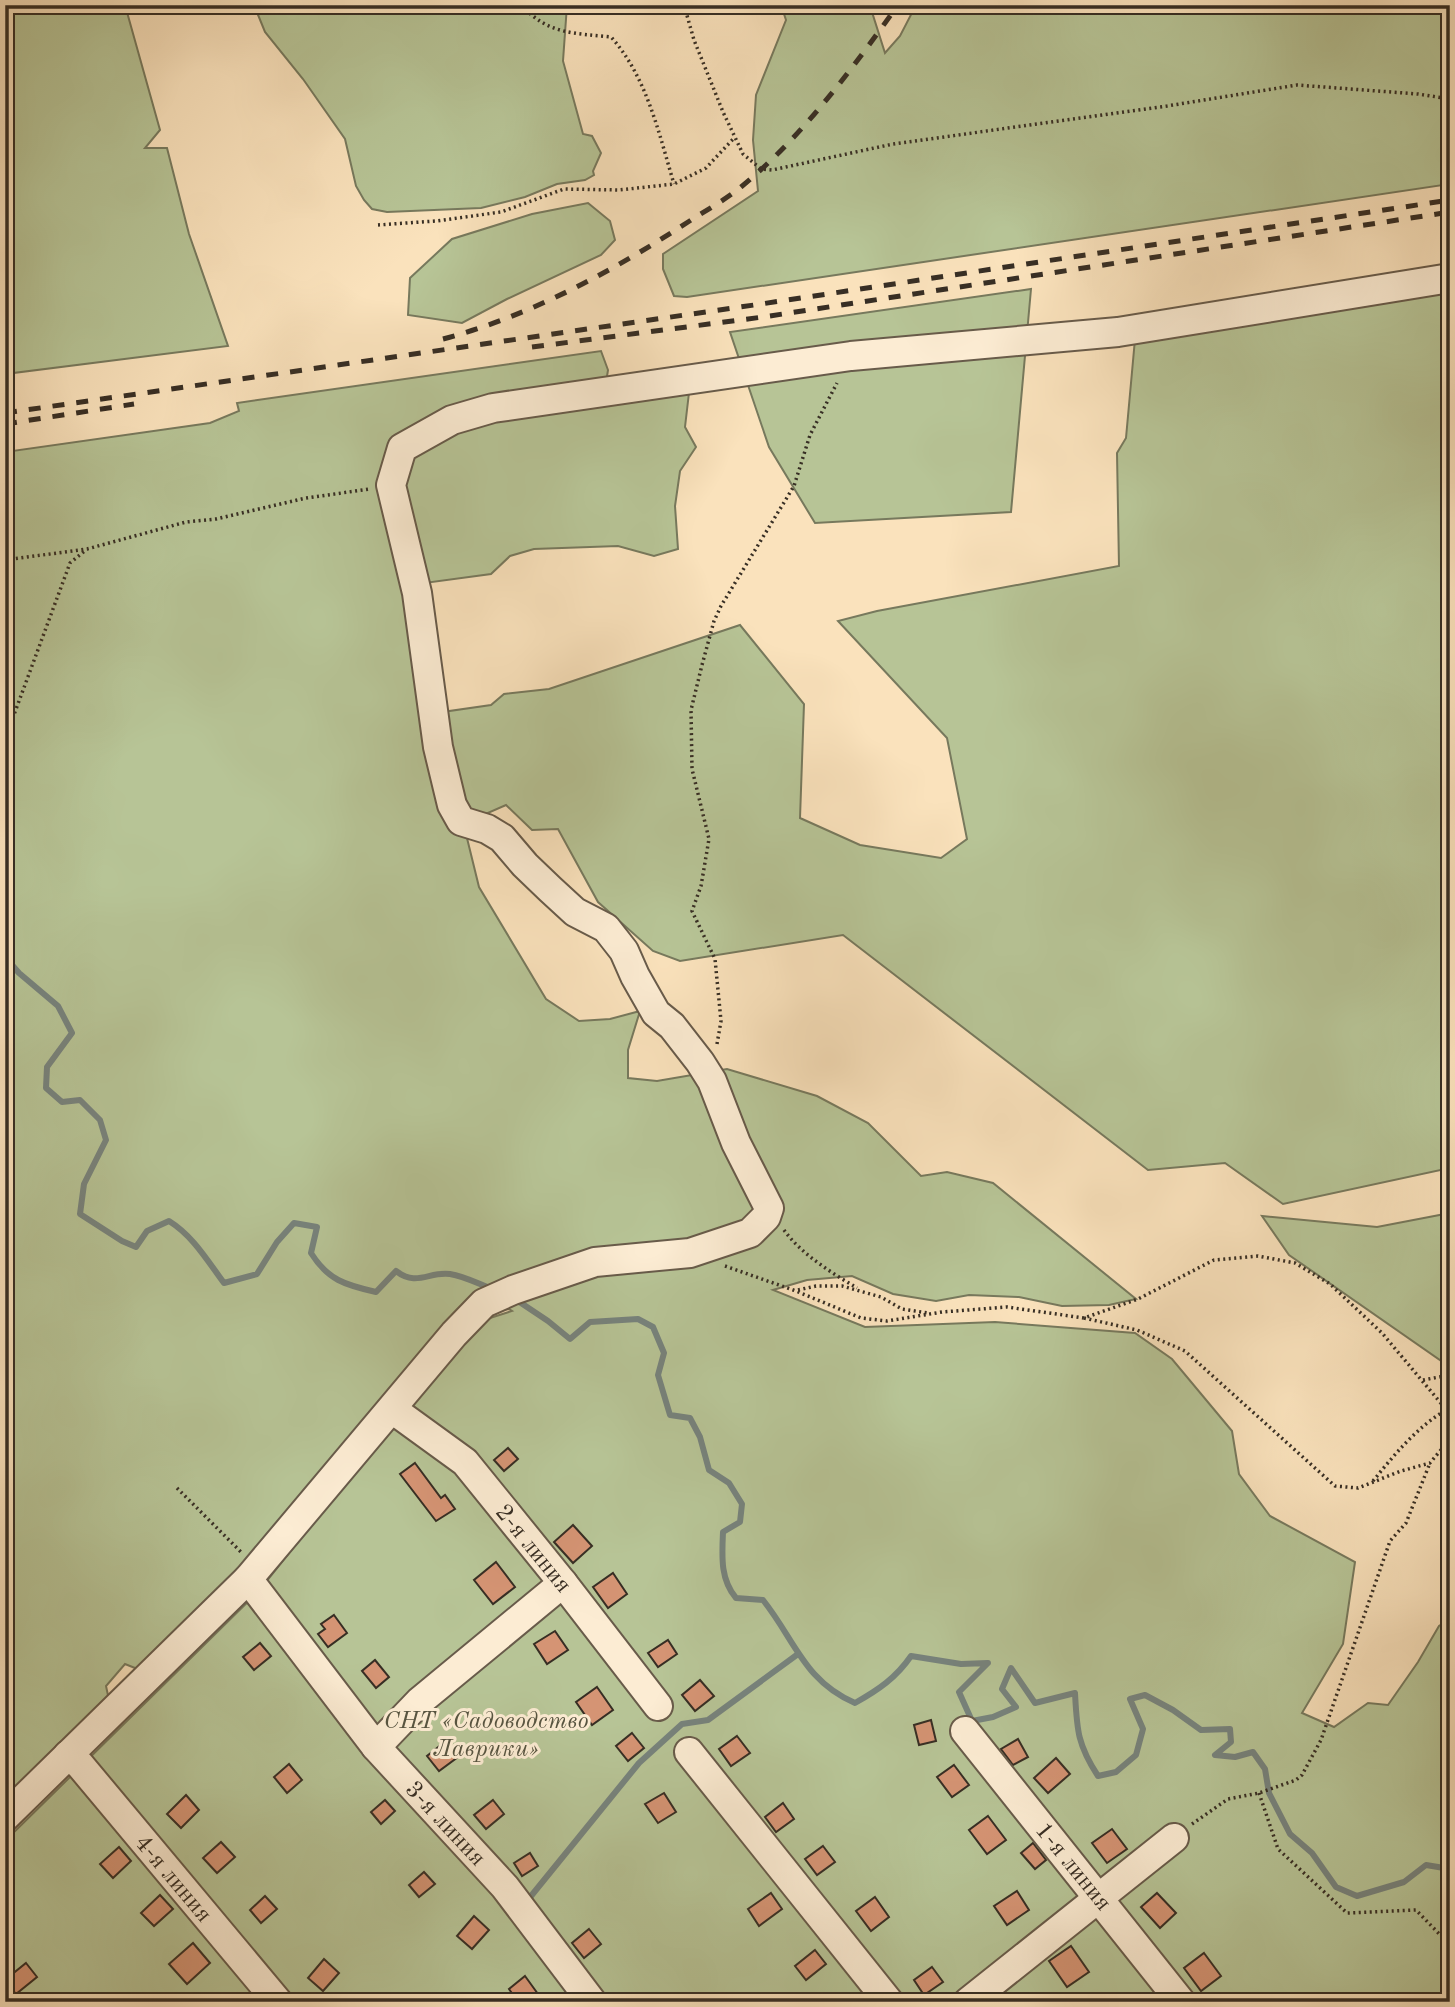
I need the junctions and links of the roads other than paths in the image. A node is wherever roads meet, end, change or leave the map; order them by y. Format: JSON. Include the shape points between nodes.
{"nodes":[{"id":1,"x":1450,"y":278,"type":"edge"},
{"id":2,"x":391,"y":1409,"type":"junction"},
{"id":3,"x":252,"y":1574,"type":"junction"},
{"id":4,"x":563,"y":1583,"type":"junction"},
{"id":5,"x":658,"y":1706,"type":"dead end"},
{"id":6,"x":965,"y":1731,"type":"dead end"},
{"id":7,"x":376,"y":1747,"type":"junction"},
{"id":8,"x":689,"y":1752,"type":"dead end"},
{"id":9,"x":68,"y":1755,"type":"junction"},
{"id":10,"x":5,"y":1817,"type":"edge"},
{"id":11,"x":1174,"y":1838,"type":"road end"},
{"id":12,"x":1100,"y":1898,"type":"junction"},
{"id":13,"x":278,"y":2002,"type":"edge"},
{"id":14,"x":592,"y":2002,"type":"edge"},
{"id":15,"x":889,"y":2002,"type":"edge"},
{"id":16,"x":968,"y":2002,"type":"edge"},
{"id":17,"x":1181,"y":2002,"type":"edge"}],
"edges":[{"from":1,"to":2,"type":"street","via":[[1118,332],[851,356],[493,408],[452,420],[402,448],[391,485],[417,593],[438,747],[452,805],[461,821],[502,838],[575,912],[606,929],[624,950],[656,1013],[673,1026],[719,1095],[736,1143],[769,1208],[750,1233],[690,1253],[595,1262],[484,1303]]},
{"from":2,"to":3,"type":"street"},
{"from":2,"to":4,"type":"street","name":"2-я линия","via":[[465,1462]]},
{"from":3,"to":7,"type":"street","name":"3-я линия"},
{"from":3,"to":9,"type":"street"},
{"from":4,"to":5,"type":"street","name":"2-я линия"},
{"from":4,"to":7,"type":"street","via":[[420,1701]]},
{"from":6,"to":12,"type":"street","name":"1-я линия"},
{"from":7,"to":14,"type":"street","name":"3-я линия","via":[[505,1887]]},
{"from":8,"to":15,"type":"street"},
{"from":9,"to":10,"type":"street"},
{"from":9,"to":13,"type":"street","name":"4-я линия"},
{"from":11,"to":12,"type":"street"},
{"from":12,"to":16,"type":"street"},
{"from":12,"to":17,"type":"street","name":"1-я линия"}]}
